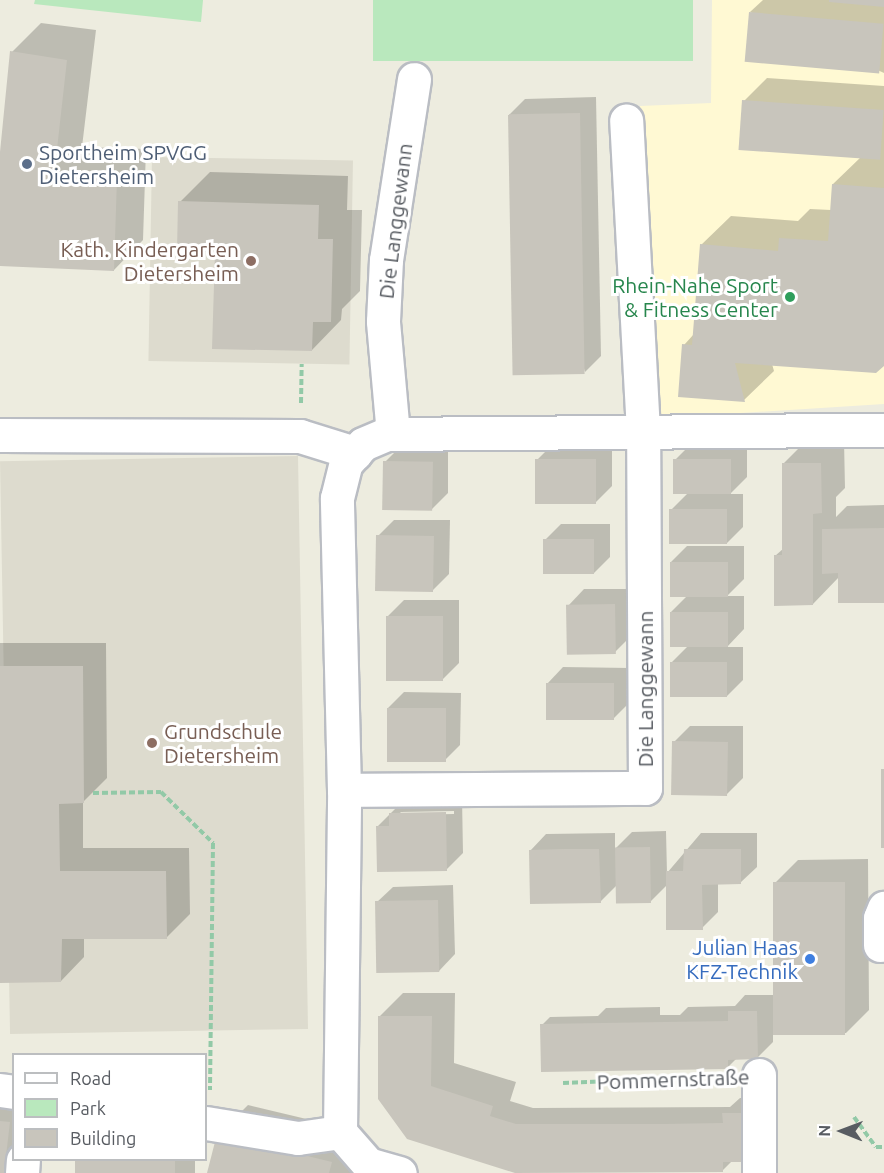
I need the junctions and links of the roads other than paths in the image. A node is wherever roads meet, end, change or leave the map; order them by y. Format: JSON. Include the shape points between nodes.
{"nodes":[{"id":1,"x":414,"y":80,"type":"dead end"},
{"id":2,"x":626,"y":120,"type":"dead end"},
{"id":3,"x":884,"y":430,"type":"edge"},
{"id":4,"x":643,"y":431,"type":"junction"},
{"id":5,"x":393,"y":434,"type":"junction"},
{"id":6,"x":0,"y":435,"type":"edge"},
{"id":7,"x":355,"y":453,"type":"junction"},
{"id":8,"x":344,"y":790,"type":"junction"},
{"id":9,"x":884,"y":908,"type":"edge"},
{"id":10,"x":880,"y":945,"type":"dead end"},
{"id":11,"x":759,"y":1075,"type":"road end"},
{"id":12,"x":208,"y":1123,"type":"edge"},
{"id":13,"x":340,"y":1132,"type":"junction"},
{"id":14,"x":400,"y":1173,"type":"edge"},
{"id":15,"x":759,"y":1173,"type":"edge"}],
"edges":[{"from":1,"to":5,"type":"street","name":"Die Langgewann","via":[[386,260],[383,321]]},
{"from":2,"to":4,"type":"street","name":"Die Langgewann"},
{"from":3,"to":4,"type":"street"},
{"from":4,"to":5,"type":"street"},
{"from":4,"to":8,"type":"street","name":"Die Langgewann","via":[[645,789]]},
{"from":5,"to":7,"type":"street","via":[[363,444]]},
{"from":6,"to":7,"type":"street","via":[[156,432],[300,436]]},
{"from":7,"to":8,"type":"street","via":[[346,463],[337,498]]},
{"from":8,"to":13,"type":"street"},
{"from":9,"to":10,"type":"street"},
{"from":11,"to":15,"type":"street","name":"Pommernstraße"},
{"from":12,"to":13,"type":"street","via":[[298,1138]]},
{"from":13,"to":14,"type":"street","via":[[368,1164]]}]}
